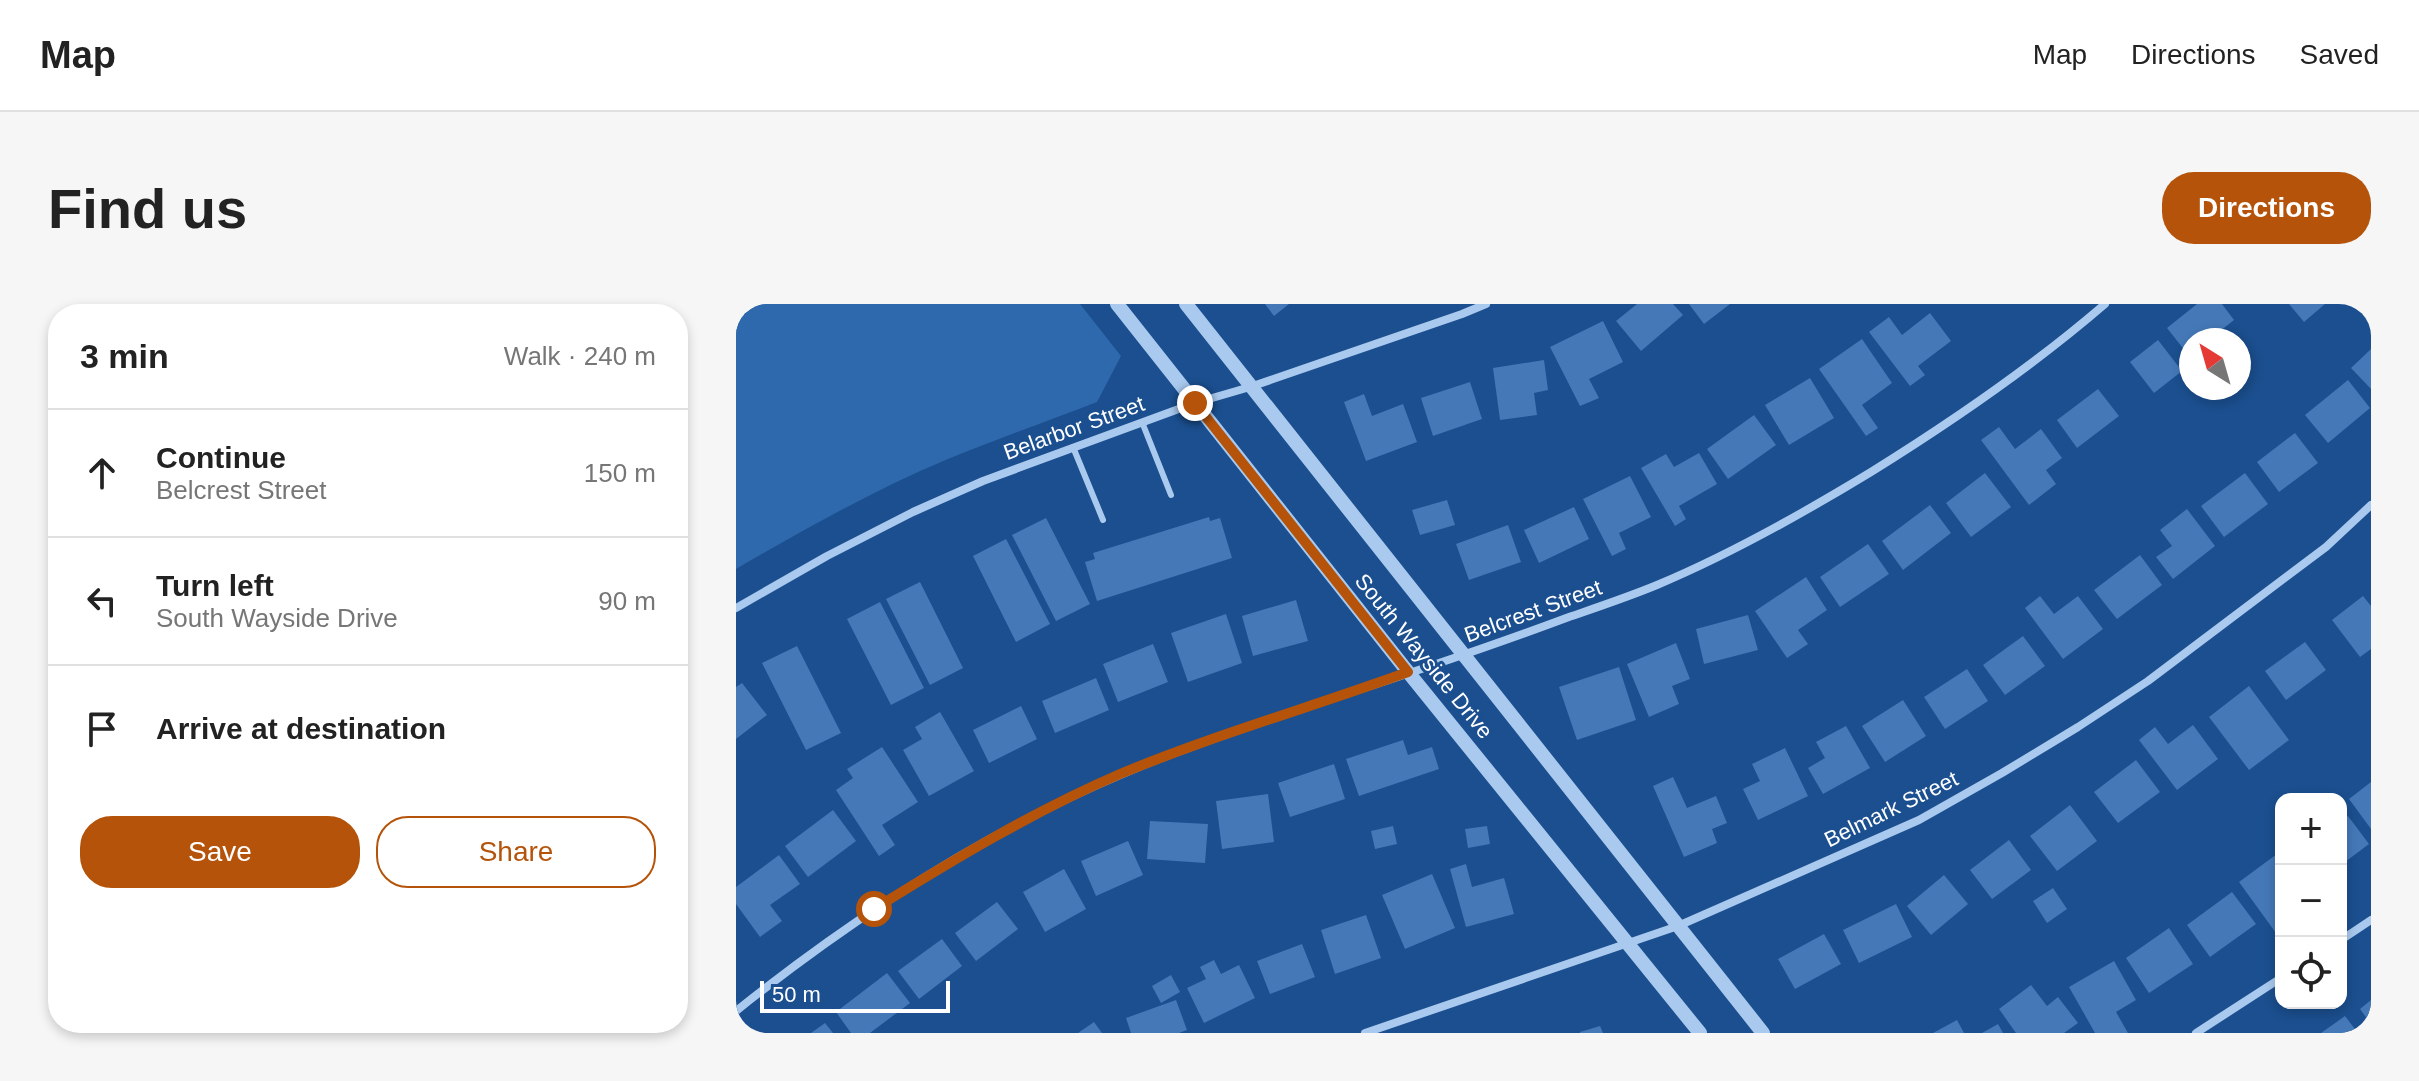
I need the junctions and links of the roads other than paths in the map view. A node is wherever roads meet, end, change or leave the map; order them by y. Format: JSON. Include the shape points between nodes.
{"nodes":[{"id":1,"x":1117,"y":304,"type":"edge"},
{"id":2,"x":1186,"y":304,"type":"edge"},
{"id":3,"x":1486,"y":304,"type":"edge"},
{"id":4,"x":2105,"y":304,"type":"edge"},
{"id":5,"x":1250,"y":387,"type":"junction"},
{"id":6,"x":1195,"y":403,"type":"junction"},
{"id":7,"x":1142,"y":422,"type":"junction"},
{"id":8,"x":1073,"y":447,"type":"junction"},
{"id":9,"x":1171,"y":495,"type":"dead end"},
{"id":10,"x":2371,"y":505,"type":"edge"},
{"id":11,"x":1103,"y":520,"type":"dead end"},
{"id":12,"x":736,"y":608,"type":"edge"},
{"id":13,"x":1466,"y":655,"type":"junction"},
{"id":14,"x":1408,"y":672,"type":"junction"},
{"id":15,"x":2371,"y":920,"type":"edge"},
{"id":16,"x":1678,"y":926,"type":"junction"},
{"id":17,"x":2346,"y":937,"type":"edge"},
{"id":18,"x":1627,"y":942,"type":"junction"},
{"id":19,"x":2275,"y":982,"type":"edge"},
{"id":20,"x":736,"y":1011,"type":"edge"},
{"id":21,"x":1365,"y":1033,"type":"edge"},
{"id":22,"x":1700,"y":1033,"type":"edge"},
{"id":23,"x":1763,"y":1033,"type":"edge"},
{"id":24,"x":2196,"y":1033,"type":"edge"}],
"edges":[{"from":1,"to":6,"type":"street","name":"South Wayside Drive"},
{"from":2,"to":5,"type":"street","name":"South Wayside Drive"},
{"from":3,"to":5,"type":"street","name":"Belarbor Street"},
{"from":4,"to":13,"type":"street","name":"Belcrest Street","via":[[2021,373],[1914,446],[1726,554],[1655,586]]},
{"from":5,"to":6,"type":"street","name":"Belarbor Street"},
{"from":5,"to":13,"type":"street","name":"South Wayside Drive"},
{"from":6,"to":7,"type":"street","name":"Belarbor Street"},
{"from":6,"to":14,"type":"street","name":"South Wayside Drive"},
{"from":7,"to":8,"type":"street","name":"Belarbor Street"},
{"from":7,"to":9,"type":"lane"},
{"from":8,"to":11,"type":"lane"},
{"from":8,"to":12,"type":"street","name":"Belarbor Street","via":[[913,512]]},
{"from":10,"to":16,"type":"street","name":"Belmark Street","via":[[2326,547],[2148,681],[2040,750],[1919,820]]},
{"from":13,"to":14,"type":"street","name":"Belcrest Street"},
{"from":13,"to":16,"type":"street","name":"South Wayside Drive"},
{"from":14,"to":18,"type":"street","name":"South Wayside Drive"},
{"from":14,"to":20,"type":"street","name":"Belcrest Street","via":[[1196,745],[1024,821],[874,909]]},
{"from":15,"to":17,"type":"street"},
{"from":16,"to":18,"type":"street","name":"Belmark Street"},
{"from":16,"to":23,"type":"street","name":"South Wayside Drive"},
{"from":18,"to":21,"type":"street","name":"Belmark Street"},
{"from":18,"to":22,"type":"street","name":"South Wayside Drive"},
{"from":19,"to":24,"type":"street"}]}
